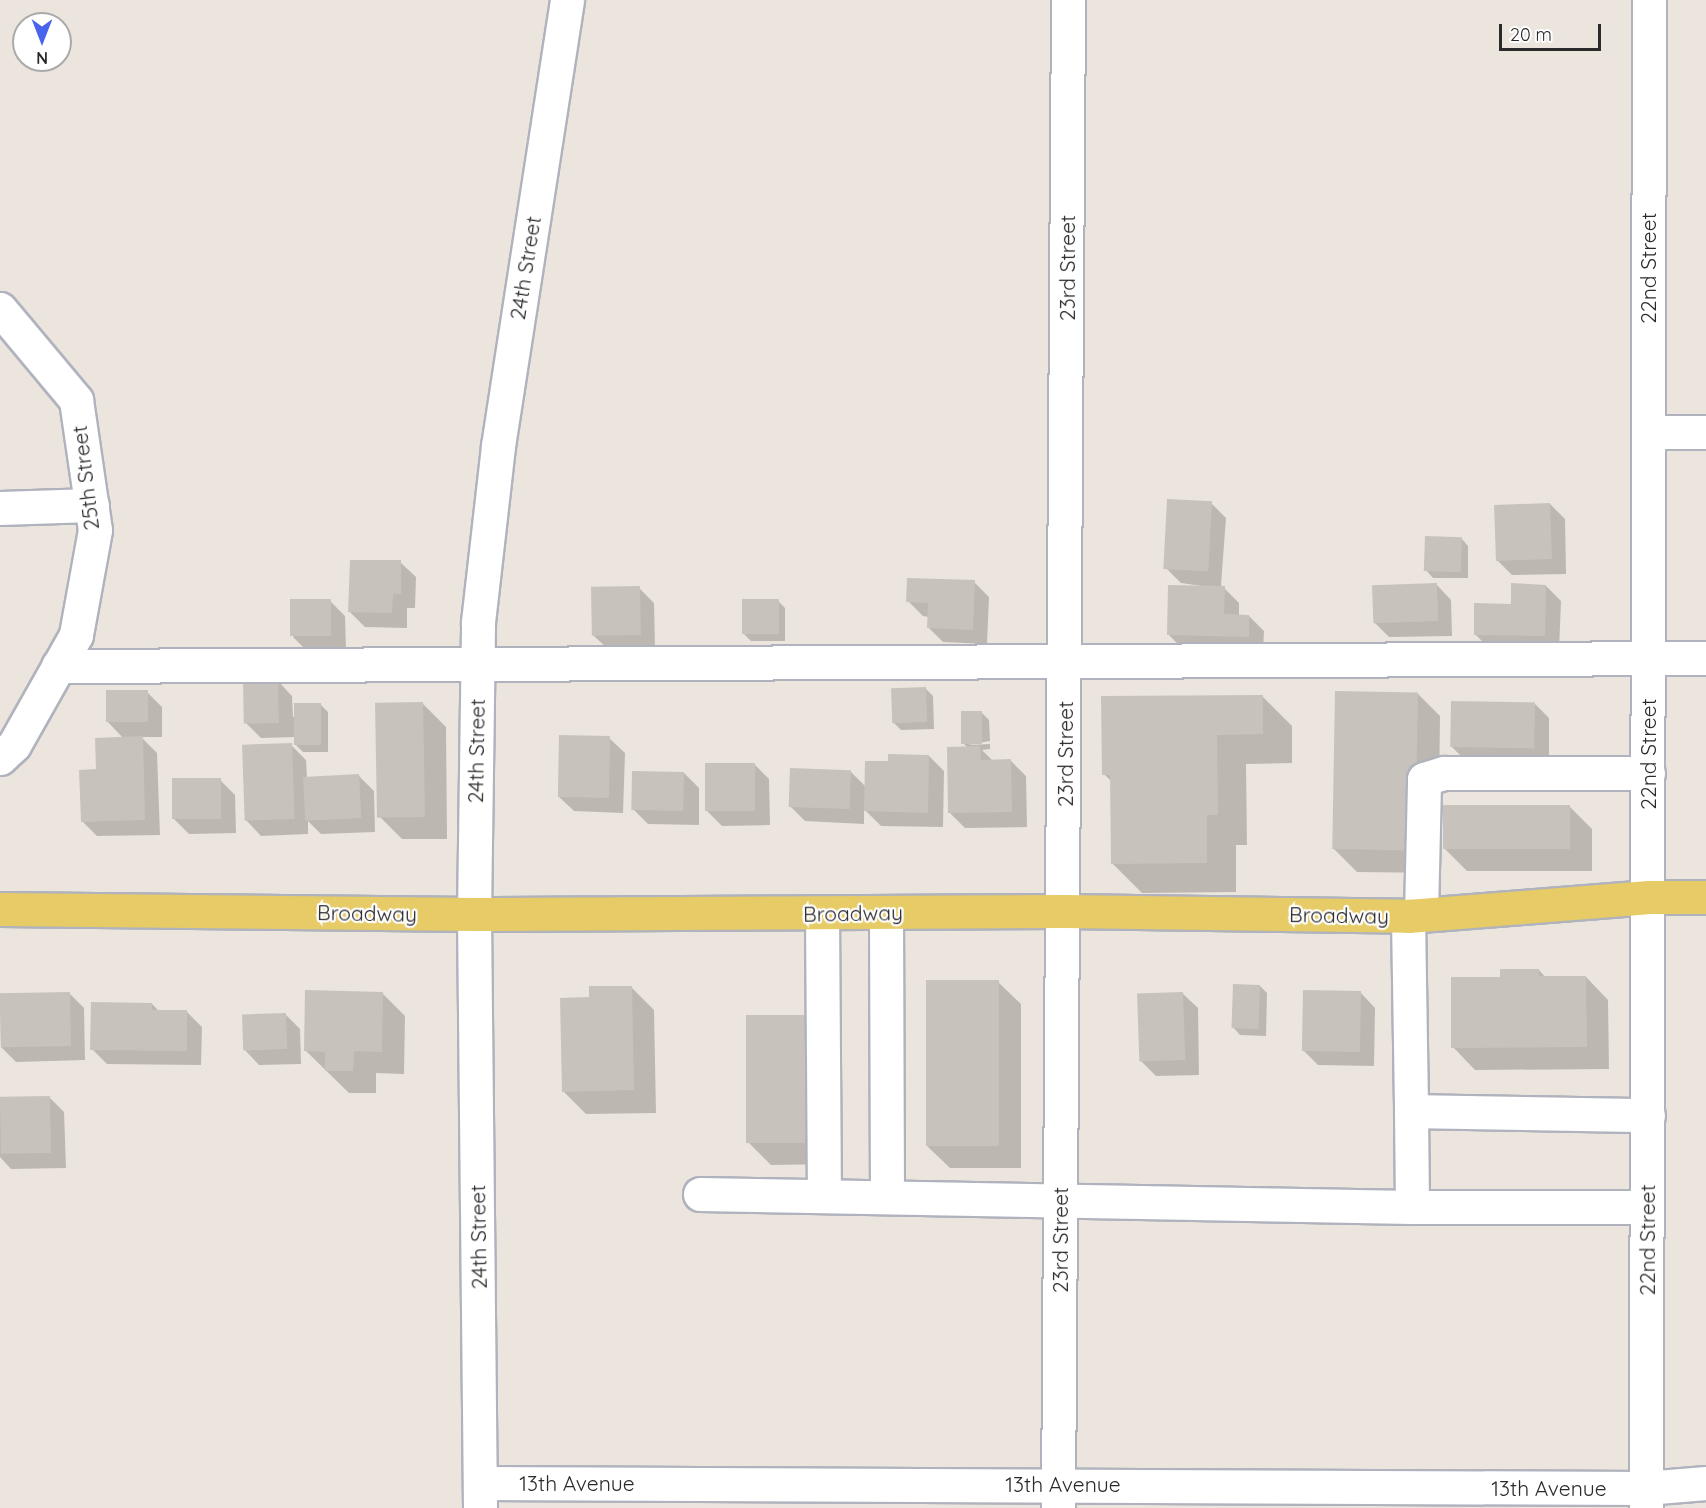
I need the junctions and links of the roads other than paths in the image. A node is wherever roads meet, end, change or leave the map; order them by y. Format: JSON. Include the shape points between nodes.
{"nodes":[{"id":1,"x":567,"y":0,"type":"edge"},
{"id":2,"x":1068,"y":0,"type":"edge"},
{"id":3,"x":1649,"y":0,"type":"edge"},
{"id":4,"x":0,"y":309,"type":"edge"},
{"id":5,"x":1647,"y":432,"type":"junction"},
{"id":6,"x":1706,"y":432,"type":"edge"},
{"id":7,"x":92,"y":505,"type":"junction"},
{"id":8,"x":0,"y":508,"type":"edge"},
{"id":9,"x":1648,"y":658,"type":"junction"},
{"id":10,"x":1706,"y":658,"type":"edge"},
{"id":11,"x":1066,"y":661,"type":"junction"},
{"id":12,"x":478,"y":663,"type":"junction"},
{"id":13,"x":58,"y":666,"type":"junction"},
{"id":14,"x":0,"y":758,"type":"edge"},
{"id":15,"x":1648,"y":773,"type":"junction"},
{"id":16,"x":1649,"y":897,"type":"junction"},
{"id":17,"x":1706,"y":897,"type":"edge"},
{"id":18,"x":0,"y":909,"type":"edge"},
{"id":19,"x":1064,"y":911,"type":"junction"},
{"id":20,"x":886,"y":912,"type":"junction"},
{"id":21,"x":822,"y":913,"type":"junction"},
{"id":22,"x":474,"y":914,"type":"junction"},
{"id":23,"x":1415,"y":916,"type":"junction"},
{"id":24,"x":1411,"y":1112,"type":"junction"},
{"id":25,"x":1648,"y":1115,"type":"junction"},
{"id":26,"x":700,"y":1194,"type":"dead end"},
{"id":27,"x":824,"y":1196,"type":"junction"},
{"id":28,"x":887,"y":1196,"type":"junction"},
{"id":29,"x":1061,"y":1198,"type":"junction"},
{"id":30,"x":1412,"y":1207,"type":"junction"},
{"id":31,"x":1647,"y":1207,"type":"junction"},
{"id":32,"x":1706,"y":1483,"type":"edge"},
{"id":33,"x":480,"y":1495,"type":"edge"},
{"id":34,"x":772,"y":1496,"type":"edge"},
{"id":35,"x":1058,"y":1496,"type":"edge"},
{"id":36,"x":1356,"y":1497,"type":"edge"},
{"id":37,"x":1645,"y":1498,"type":"edge"}],
"edges":[{"from":1,"to":12,"type":"street","name":"24th Street","via":[[498,446],[478,622]]},
{"from":2,"to":11,"type":"street","name":"23rd Street"},
{"from":3,"to":5,"type":"street","name":"22nd Street"},
{"from":4,"to":7,"type":"street","name":"25th Street","via":[[76,400]]},
{"from":5,"to":6,"type":"street"},
{"from":5,"to":9,"type":"street","name":"22nd Street"},
{"from":7,"to":8,"type":"street"},
{"from":7,"to":13,"type":"street","name":"25th Street","via":[[95,530],[76,635]]},
{"from":9,"to":10,"type":"street"},
{"from":9,"to":11,"type":"street"},
{"from":9,"to":15,"type":"street","name":"22nd Street"},
{"from":11,"to":12,"type":"street"},
{"from":11,"to":19,"type":"street","name":"23rd Street"},
{"from":12,"to":13,"type":"street"},
{"from":12,"to":22,"type":"street","name":"24th Street"},
{"from":13,"to":14,"type":"street","name":"25th Street","via":[[14,746]]},
{"from":15,"to":16,"type":"street","name":"22nd Street"},
{"from":15,"to":23,"type":"street","via":[[1444,773],[1424,779]]},
{"from":16,"to":17,"type":"main road","name":"Broadway"},
{"from":16,"to":23,"type":"main road","name":"Broadway"},
{"from":16,"to":25,"type":"street","name":"22nd Street"},
{"from":18,"to":22,"type":"main road","name":"Broadway"},
{"from":19,"to":20,"type":"main road","name":"Broadway"},
{"from":19,"to":23,"type":"main road","name":"Broadway"},
{"from":19,"to":29,"type":"street","name":"23rd Street"},
{"from":20,"to":21,"type":"main road","name":"Broadway"},
{"from":20,"to":28,"type":"street"},
{"from":21,"to":22,"type":"main road","name":"Broadway"},
{"from":21,"to":27,"type":"street"},
{"from":22,"to":33,"type":"street","name":"24th Street"},
{"from":23,"to":24,"type":"street"},
{"from":24,"to":25,"type":"street"},
{"from":24,"to":30,"type":"street"},
{"from":25,"to":31,"type":"street","name":"22nd Street"},
{"from":26,"to":27,"type":"street"},
{"from":27,"to":28,"type":"street"},
{"from":28,"to":29,"type":"street"},
{"from":29,"to":30,"type":"street"},
{"from":29,"to":35,"type":"street","name":"23rd Street"},
{"from":30,"to":31,"type":"street"},
{"from":31,"to":37,"type":"street","name":"22nd Street"},
{"from":32,"to":37,"type":"street","name":"13th Avenue"},
{"from":33,"to":34,"type":"street","name":"13th Avenue"},
{"from":34,"to":35,"type":"street","name":"13th Avenue"},
{"from":35,"to":36,"type":"street","name":"13th Avenue"},
{"from":36,"to":37,"type":"street","name":"13th Avenue"}]}
